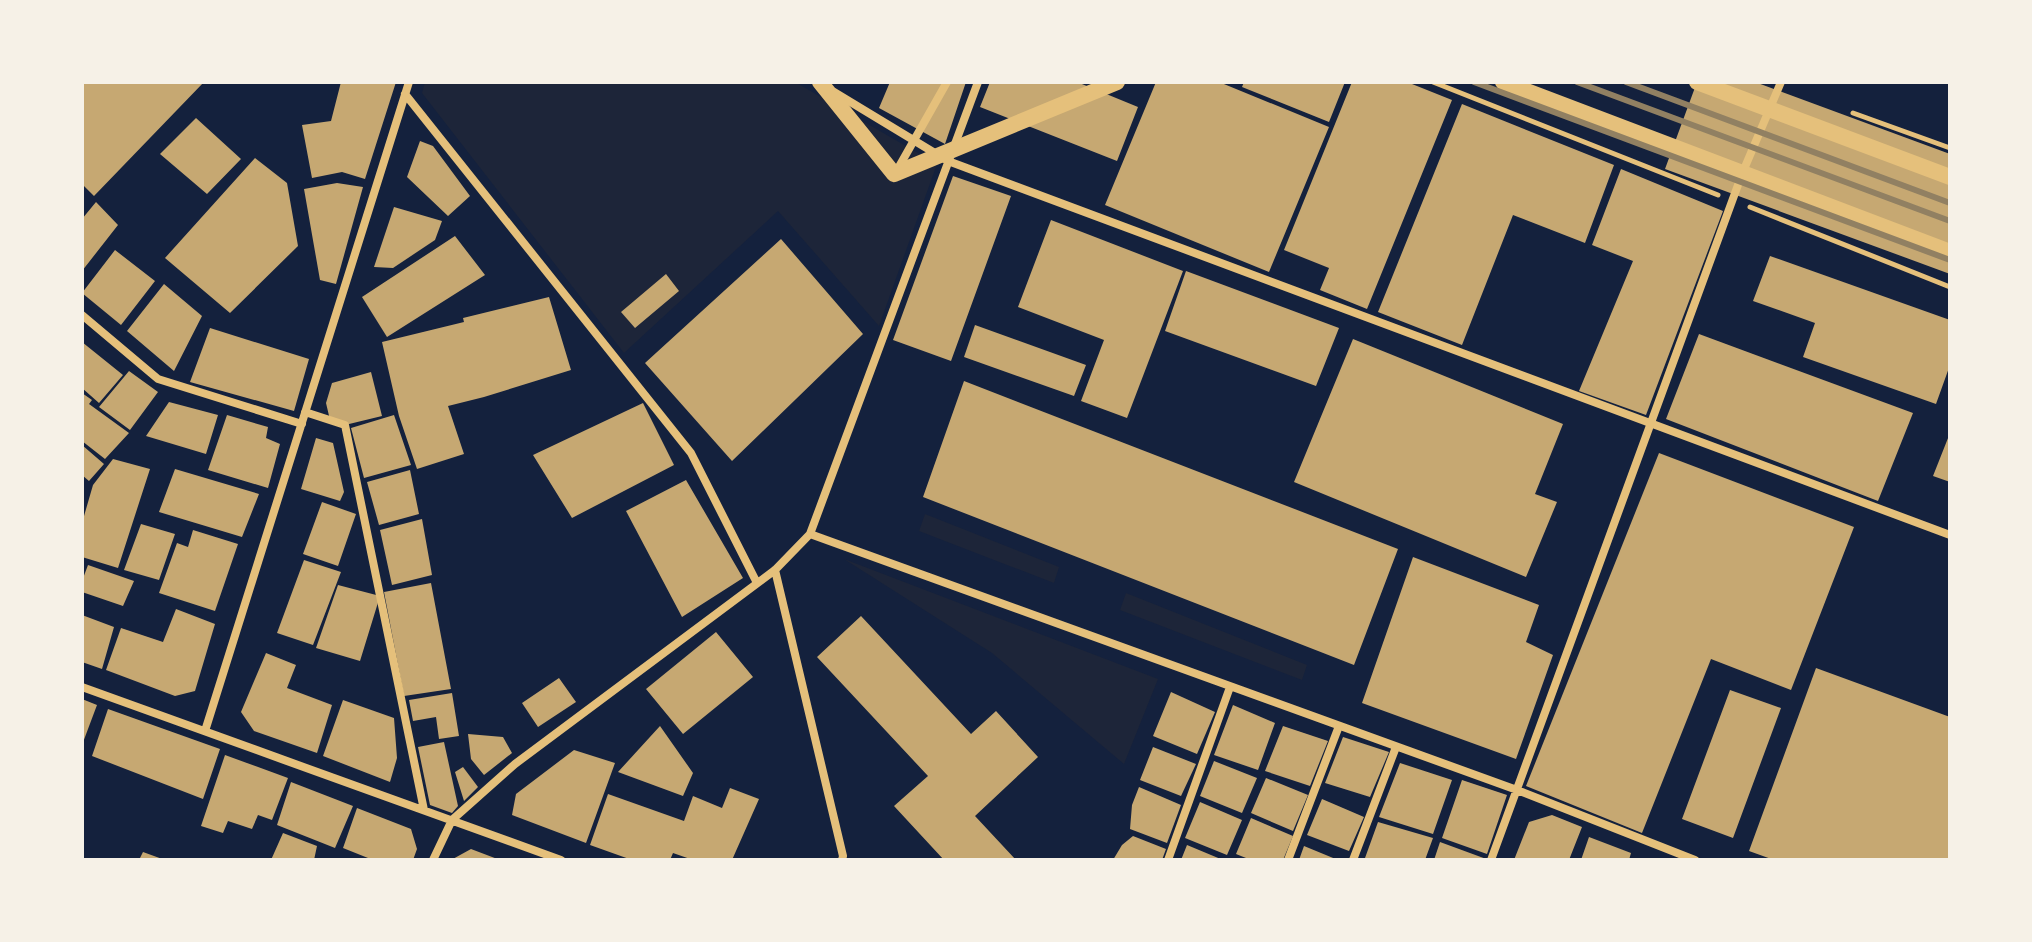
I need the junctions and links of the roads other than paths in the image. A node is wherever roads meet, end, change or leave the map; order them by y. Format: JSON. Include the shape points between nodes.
{"nodes":[{"id":1,"x":409,"y":82,"type":"edge"},
{"id":2,"x":819,"y":82,"type":"edge"},
{"id":3,"x":947,"y":82,"type":"edge"},
{"id":4,"x":978,"y":82,"type":"edge"},
{"id":5,"x":1117,"y":82,"type":"edge"},
{"id":6,"x":1503,"y":82,"type":"edge"},
{"id":7,"x":1697,"y":82,"type":"edge"},
{"id":8,"x":1781,"y":82,"type":"edge"},
{"id":9,"x":405,"y":94,"type":"junction"},
{"id":10,"x":1770,"y":110,"type":"junction"},
{"id":11,"x":948,"y":161,"type":"junction"},
{"id":12,"x":894,"y":174,"type":"junction"},
{"id":13,"x":1742,"y":174,"type":"junction"},
{"id":14,"x":1950,"y":177,"type":"edge"},
{"id":15,"x":1950,"y":252,"type":"edge"},
{"id":16,"x":82,"y":315,"type":"edge"},
{"id":17,"x":305,"y":412,"type":"junction"},
{"id":18,"x":302,"y":424,"type":"junction"},
{"id":19,"x":1650,"y":425,"type":"junction"},
{"id":20,"x":810,"y":534,"type":"junction"},
{"id":21,"x":1950,"y":535,"type":"edge"},
{"id":22,"x":775,"y":570,"type":"junction"},
{"id":23,"x":757,"y":583,"type":"junction"},
{"id":24,"x":82,"y":687,"type":"edge"},
{"id":25,"x":1230,"y":687,"type":"junction"},
{"id":26,"x":1339,"y":726,"type":"junction"},
{"id":27,"x":205,"y":731,"type":"junction"},
{"id":28,"x":1396,"y":747,"type":"junction"},
{"id":29,"x":1517,"y":790,"type":"junction"},
{"id":30,"x":424,"y":810,"type":"junction"},
{"id":31,"x":452,"y":820,"type":"junction"},
{"id":32,"x":433,"y":860,"type":"edge"},
{"id":33,"x":561,"y":860,"type":"edge"},
{"id":34,"x":842,"y":860,"type":"edge"},
{"id":35,"x":1168,"y":860,"type":"edge"},
{"id":36,"x":1288,"y":860,"type":"edge"},
{"id":37,"x":1353,"y":860,"type":"edge"},
{"id":38,"x":1491,"y":860,"type":"edge"},
{"id":39,"x":1695,"y":860,"type":"edge"}],
"edges":[{"from":1,"to":9,"type":"street"},
{"from":2,"to":11,"type":"street"},
{"from":2,"to":12,"type":"main road"},
{"from":3,"to":12,"type":"street"},
{"from":4,"to":11,"type":"street"},
{"from":5,"to":12,"type":"main road"},
{"from":6,"to":13,"type":"main road"},
{"from":7,"to":10,"type":"main road"},
{"from":8,"to":10,"type":"street"},
{"from":9,"to":17,"type":"street"},
{"from":9,"to":23,"type":"street","via":[[691,453]]},
{"from":10,"to":13,"type":"street"},
{"from":10,"to":14,"type":"main road"},
{"from":11,"to":19,"type":"street"},
{"from":11,"to":20,"type":"street"},
{"from":13,"to":15,"type":"main road"},
{"from":13,"to":19,"type":"street"},
{"from":16,"to":18,"type":"street","via":[[158,379]]},
{"from":17,"to":18,"type":"street"},
{"from":17,"to":30,"type":"street","via":[[345,425]]},
{"from":18,"to":27,"type":"street"},
{"from":19,"to":21,"type":"street"},
{"from":19,"to":29,"type":"street"},
{"from":20,"to":22,"type":"street"},
{"from":20,"to":25,"type":"street"},
{"from":22,"to":23,"type":"street"},
{"from":22,"to":34,"type":"street"},
{"from":23,"to":31,"type":"street","via":[[515,764]]},
{"from":24,"to":27,"type":"street"},
{"from":25,"to":26,"type":"street"},
{"from":25,"to":35,"type":"street"},
{"from":26,"to":28,"type":"street"},
{"from":26,"to":36,"type":"street"},
{"from":27,"to":30,"type":"street"},
{"from":28,"to":29,"type":"street"},
{"from":28,"to":37,"type":"street"},
{"from":29,"to":38,"type":"street"},
{"from":29,"to":39,"type":"street"},
{"from":30,"to":31,"type":"street"},
{"from":31,"to":32,"type":"street"},
{"from":31,"to":33,"type":"street"}]}
